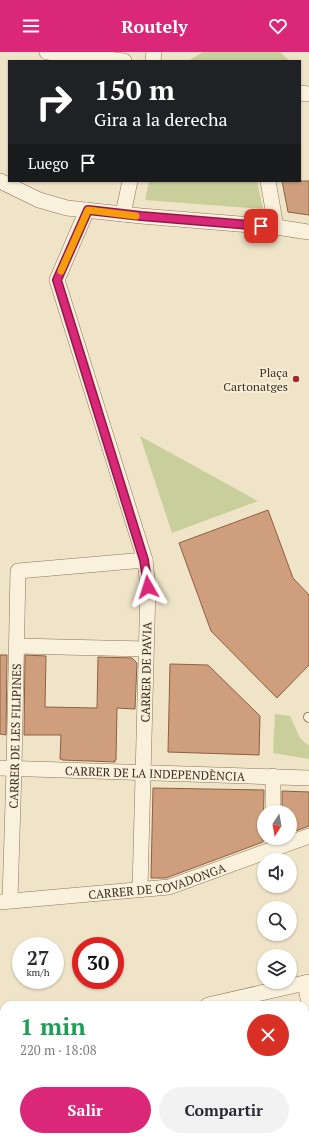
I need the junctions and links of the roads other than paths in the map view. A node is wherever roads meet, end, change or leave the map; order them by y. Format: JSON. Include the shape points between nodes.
{"nodes":[{"id":1,"x":47,"y":52,"type":"edge"},
{"id":2,"x":115,"y":60,"type":"edge"},
{"id":3,"x":0,"y":181,"type":"edge"},
{"id":4,"x":130,"y":182,"type":"edge"},
{"id":5,"x":268,"y":182,"type":"edge"},
{"id":6,"x":88,"y":210,"type":"junction"},
{"id":7,"x":123,"y":214,"type":"junction"},
{"id":8,"x":276,"y":228,"type":"junction"},
{"id":9,"x":309,"y":232,"type":"edge"},
{"id":10,"x":144,"y":560,"type":"junction"},
{"id":11,"x":17,"y":646,"type":"junction"},
{"id":12,"x":146,"y":649,"type":"junction"},
{"id":13,"x":7,"y":768,"type":"edge"},
{"id":14,"x":143,"y":773,"type":"junction"},
{"id":15,"x":273,"y":776,"type":"junction"},
{"id":16,"x":309,"y":778,"type":"edge"},
{"id":17,"x":273,"y":805,"type":"edge"},
{"id":18,"x":309,"y":836,"type":"edge"},
{"id":19,"x":297,"y":839,"type":"edge"},
{"id":20,"x":271,"y":845,"type":"edge"},
{"id":21,"x":140,"y":889,"type":"junction"},
{"id":22,"x":5,"y":901,"type":"edge"},
{"id":23,"x":307,"y":983,"type":"edge"},
{"id":24,"x":226,"y":1001,"type":"edge"},
{"id":25,"x":309,"y":1001,"type":"edge"}],
"edges":[{"from":1,"to":2,"type":"street"},
{"from":3,"to":6,"type":"street","via":[[52,204]]},
{"from":4,"to":7,"type":"street"},
{"from":5,"to":8,"type":"street"},
{"from":6,"to":7,"type":"street"},
{"from":6,"to":10,"type":"street","name":"CARRER DE PAVIA","via":[[57,280]]},
{"from":7,"to":8,"type":"street"},
{"from":8,"to":9,"type":"street"},
{"from":10,"to":11,"type":"street","name":"CARRER DE LES FILIPINES","via":[[18,571]]},
{"from":10,"to":12,"type":"street","name":"CARRER DE PAVIA","via":[[148,587]]},
{"from":11,"to":12,"type":"street"},
{"from":11,"to":13,"type":"street","name":"CARRER DE LES FILIPINES"},
{"from":12,"to":14,"type":"street","name":"CARRER DE PAVIA"},
{"from":13,"to":14,"type":"street","name":"CARRER DE LA INDEPENDÈNCIA"},
{"from":13,"to":22,"type":"street","name":"CARRER DE LES FILIPINES"},
{"from":14,"to":15,"type":"street","name":"CARRER DE LA INDEPENDÈNCIA"},
{"from":14,"to":21,"type":"street","name":"CARRER DE PAVIA"},
{"from":15,"to":16,"type":"street","name":"CARRER DE LA INDEPENDÈNCIA"},
{"from":15,"to":17,"type":"street"},
{"from":18,"to":19,"type":"street","name":"CARRER DE COVADONGA"},
{"from":20,"to":21,"type":"street","name":"CARRER DE COVADONGA","via":[[169,887]]},
{"from":21,"to":22,"type":"street","name":"CARRER DE COVADONGA"},
{"from":23,"to":24,"type":"street"},
{"from":23,"to":25,"type":"street"}]}
